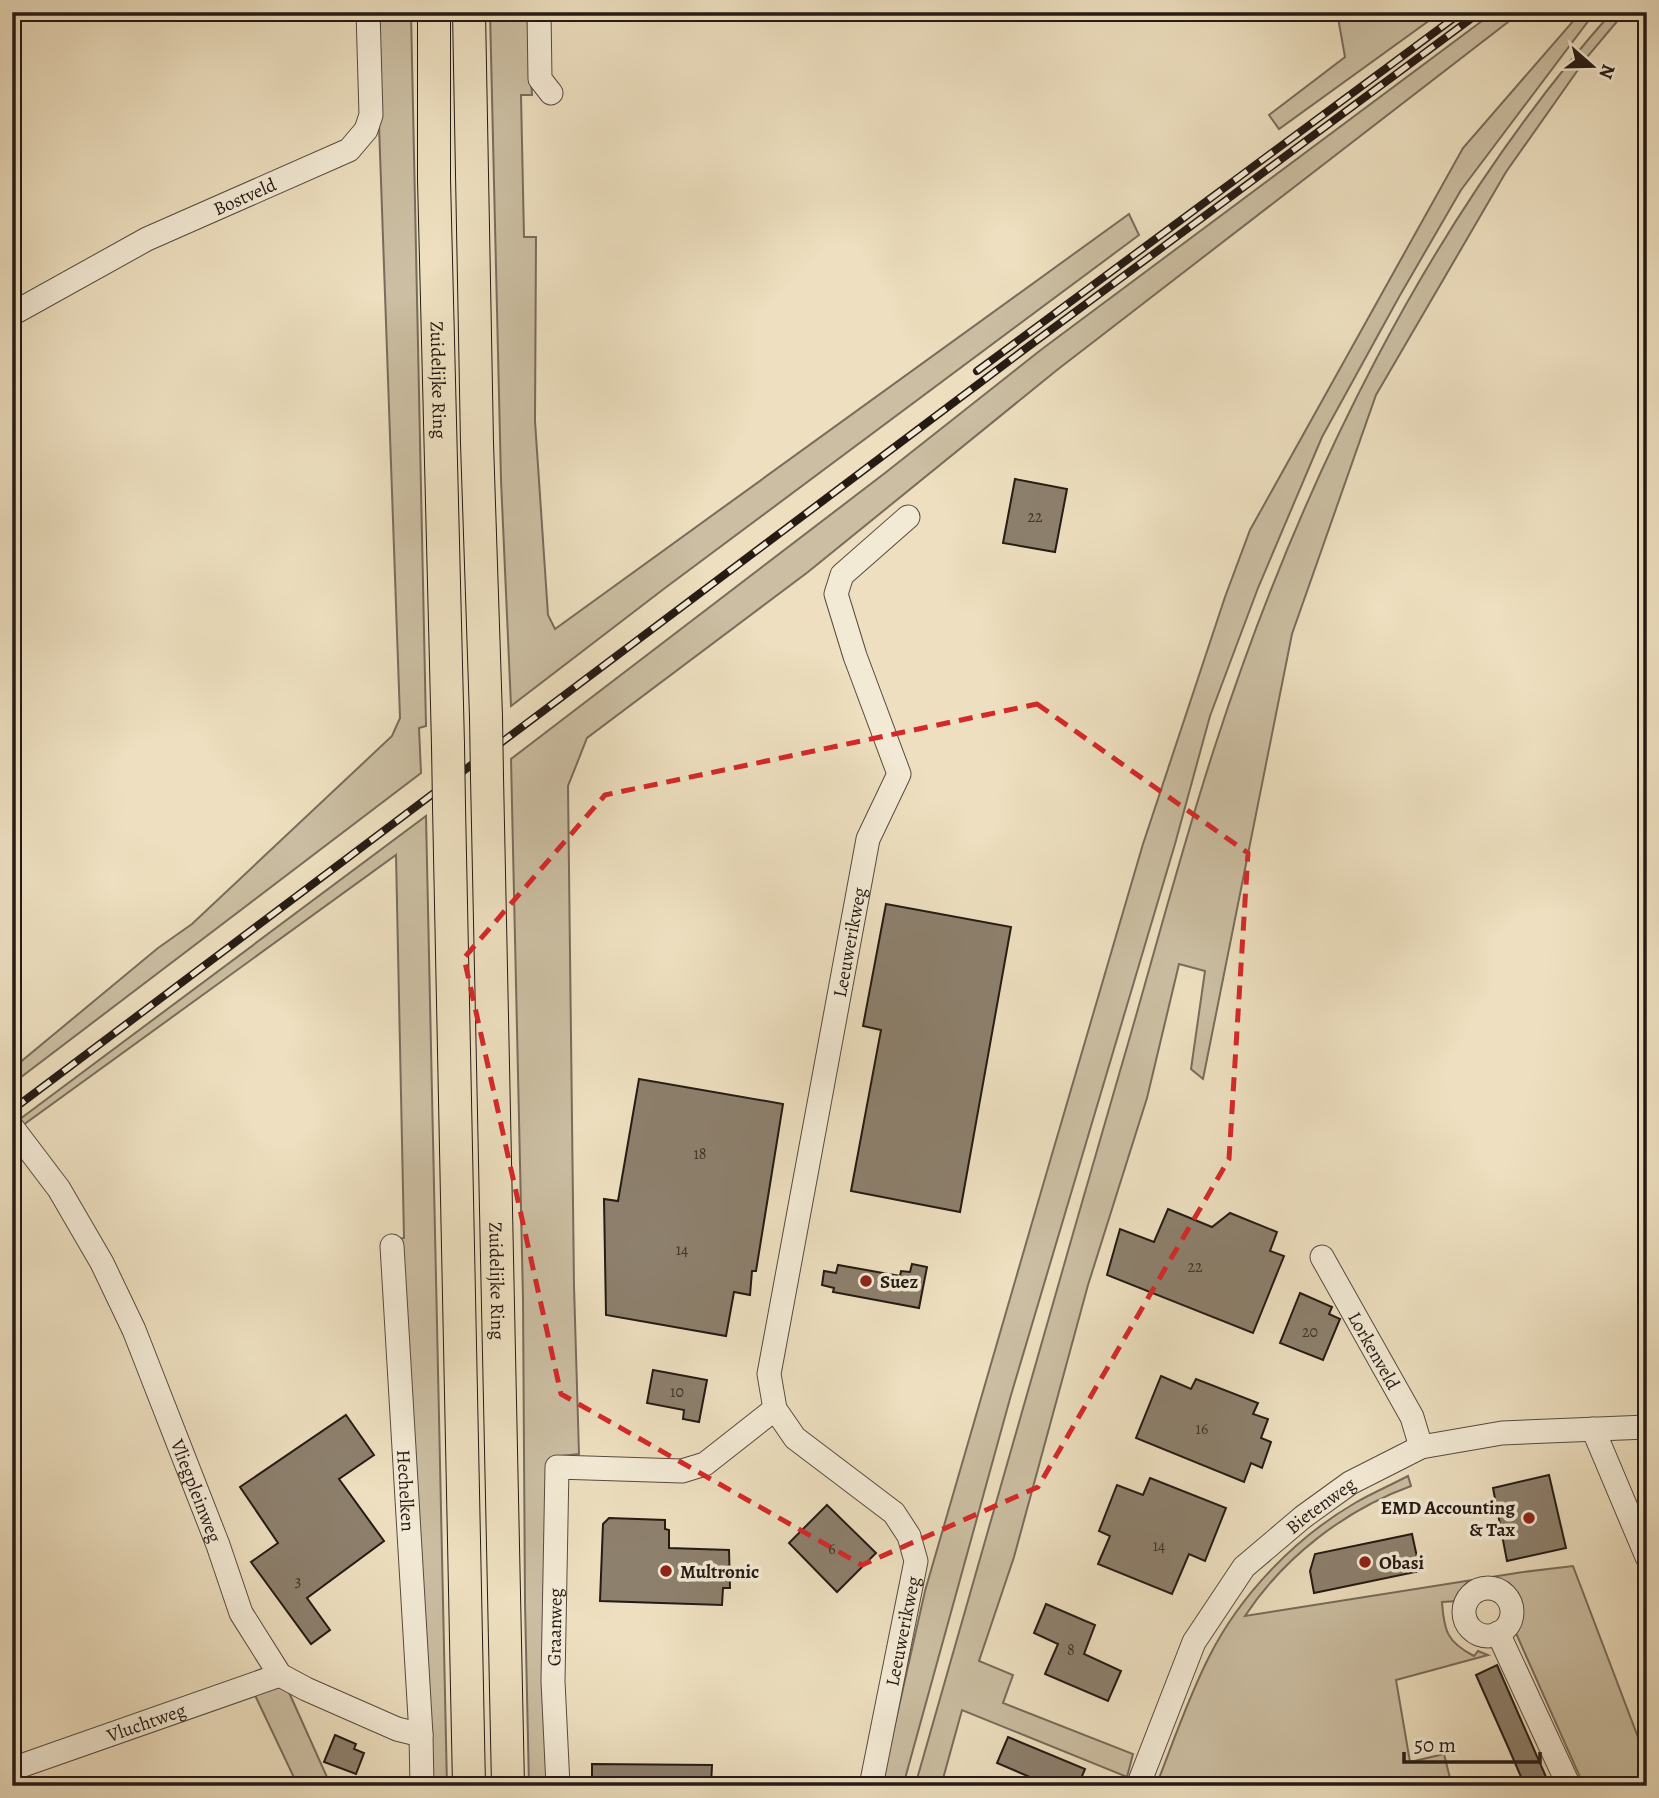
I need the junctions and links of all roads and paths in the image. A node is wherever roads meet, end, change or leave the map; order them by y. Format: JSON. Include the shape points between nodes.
{"nodes":[{"id":1,"x":368,"y":12,"type":"edge"},
{"id":2,"x":434,"y":12,"type":"edge"},
{"id":3,"x":469,"y":12,"type":"edge"},
{"id":4,"x":539,"y":12,"type":"edge"},
{"id":5,"x":551,"y":93,"type":"dead end"},
{"id":6,"x":12,"y":314,"type":"edge"},
{"id":7,"x":908,"y":517,"type":"dead end"},
{"id":8,"x":12,"y":1127,"type":"edge"},
{"id":9,"x":392,"y":1246,"type":"dead end"},
{"id":10,"x":1322,"y":1257,"type":"dead end"},
{"id":11,"x":775,"y":1409,"type":"junction"},
{"id":12,"x":1647,"y":1427,"type":"edge"},
{"id":13,"x":1593,"y":1429,"type":"junction"},
{"id":14,"x":1421,"y":1447,"type":"junction"},
{"id":15,"x":1647,"y":1557,"type":"edge"},
{"id":16,"x":1498,"y":1633,"type":"dead end"},
{"id":17,"x":280,"y":1675,"type":"junction"},
{"id":18,"x":421,"y":1735,"type":"junction"},
{"id":19,"x":12,"y":1769,"type":"edge"},
{"id":20,"x":422,"y":1786,"type":"edge"},
{"id":21,"x":469,"y":1786,"type":"edge"},
{"id":22,"x":508,"y":1786,"type":"edge"},
{"id":23,"x":558,"y":1786,"type":"edge"},
{"id":24,"x":871,"y":1786,"type":"edge"},
{"id":25,"x":1138,"y":1786,"type":"edge"},
{"id":26,"x":1569,"y":1786,"type":"edge"}],
"edges":[{"from":1,"to":6,"type":"street","name":"Bostveld","via":[[371,115],[366,130],[349,150],[147,239]]},
{"from":2,"to":21,"type":"highway","name":"Zuidelijke Ring","bridge":true},
{"from":3,"to":22,"type":"highway","name":"Zuidelijke Ring","bridge":true},
{"from":4,"to":5,"type":"street","via":[[540,79]]},
{"from":7,"to":11,"type":"street","name":"Leeuwerikweg","via":[[842,575],[836,594],[899,774],[869,839],[769,1374]]},
{"from":8,"to":17,"type":"street","name":"Vliegpleinweg","via":[[59,1189],[102,1263],[139,1343],[241,1613]]},
{"from":9,"to":18,"type":"street","name":"Hechelken"},
{"from":10,"to":14,"type":"street","name":"Lorkenveld","via":[[1412,1416]]},
{"from":11,"to":23,"type":"street","name":"Graanweg","via":[[705,1464],[682,1471],[558,1467],[553,1681]]},
{"from":11,"to":24,"type":"street","name":"Leeuwerikweg","via":[[795,1438],[894,1513],[909,1536],[916,1561]]},
{"from":12,"to":13,"type":"street","name":"Bietenweg"},
{"from":13,"to":14,"type":"street","name":"Bietenweg","via":[[1502,1433]]},
{"from":13,"to":15,"type":"street"},
{"from":14,"to":25,"type":"street","name":"Bietenweg","via":[[1350,1483],[1244,1567],[1194,1642]]},
{"from":16,"to":26,"type":"street"},
{"from":17,"to":18,"type":"street"},
{"from":17,"to":19,"type":"street","name":"Vluchtweg"},
{"from":18,"to":20,"type":"street"}]}
